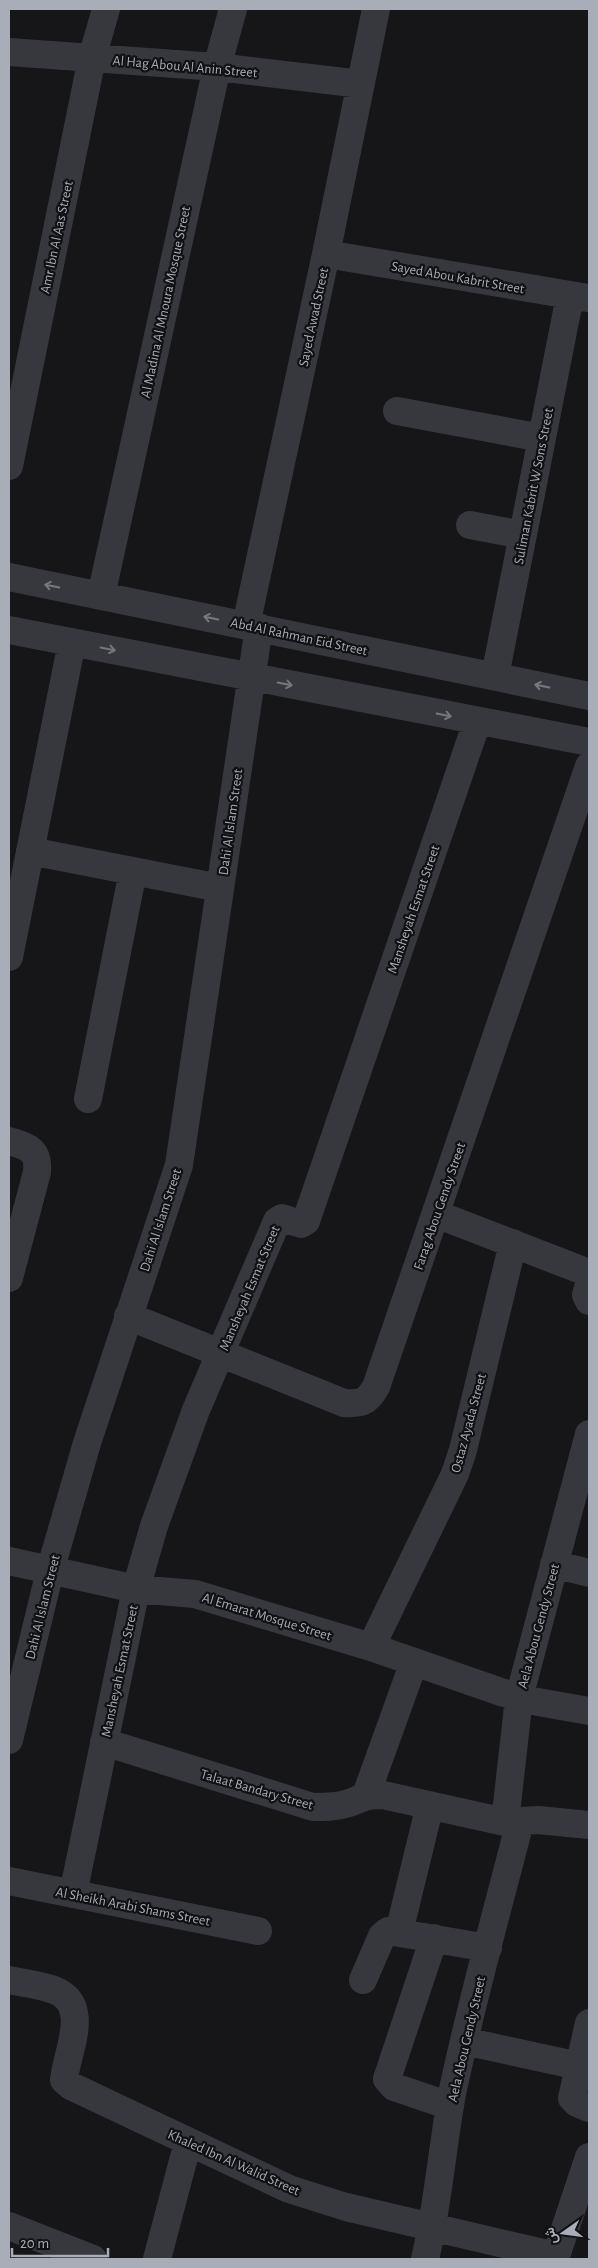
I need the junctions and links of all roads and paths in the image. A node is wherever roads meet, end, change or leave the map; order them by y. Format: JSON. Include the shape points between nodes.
{"nodes":[{"id":1,"x":106,"y":9,"type":"edge"},
{"id":2,"x":233,"y":9,"type":"edge"},
{"id":3,"x":376,"y":9,"type":"edge"},
{"id":4,"x":9,"y":52,"type":"edge"},
{"id":5,"x":92,"y":58,"type":"junction"},
{"id":6,"x":217,"y":67,"type":"junction"},
{"id":7,"x":361,"y":84,"type":"junction"},
{"id":8,"x":326,"y":254,"type":"junction"},
{"id":9,"x":580,"y":297,"type":"edge"},
{"id":10,"x":397,"y":411,"type":"dead end"},
{"id":11,"x":542,"y":438,"type":"junction"},
{"id":12,"x":9,"y":466,"type":"edge"},
{"id":13,"x":470,"y":525,"type":"dead end"},
{"id":14,"x":523,"y":535,"type":"junction"},
{"id":15,"x":9,"y":577,"type":"edge"},
{"id":16,"x":101,"y":596,"type":"junction"},
{"id":17,"x":253,"y":626,"type":"junction"},
{"id":18,"x":9,"y":630,"type":"edge"},
{"id":19,"x":72,"y":642,"type":"junction"},
{"id":20,"x":495,"y":676,"type":"junction"},
{"id":21,"x":252,"y":678,"type":"junction"},
{"id":22,"x":589,"y":696,"type":"edge"},
{"id":23,"x":477,"y":722,"type":"junction"},
{"id":24,"x":589,"y":742,"type":"edge"},
{"id":25,"x":589,"y":766,"type":"edge"},
{"id":26,"x":30,"y":851,"type":"junction"},
{"id":27,"x":133,"y":872,"type":"junction"},
{"id":28,"x":220,"y":888,"type":"junction"},
{"id":29,"x":9,"y":956,"type":"edge"},
{"id":30,"x":88,"y":1099,"type":"dead end"},
{"id":31,"x":9,"y":1141,"type":"edge"},
{"id":32,"x":436,"y":1214,"type":"junction"},
{"id":33,"x":513,"y":1243,"type":"junction"},
{"id":34,"x":589,"y":1273,"type":"edge"},
{"id":35,"x":9,"y":1275,"type":"edge"},
{"id":36,"x":589,"y":1284,"type":"edge"},
{"id":37,"x":589,"y":1301,"type":"edge"},
{"id":38,"x":128,"y":1316,"type":"junction"},
{"id":39,"x":220,"y":1353,"type":"junction"},
{"id":40,"x":589,"y":1434,"type":"edge"},
{"id":41,"x":9,"y":1561,"type":"edge"},
{"id":42,"x":554,"y":1564,"type":"junction"},
{"id":43,"x":50,"y":1571,"type":"junction"},
{"id":44,"x":589,"y":1573,"type":"edge"},
{"id":45,"x":136,"y":1589,"type":"junction"},
{"id":46,"x":371,"y":1647,"type":"junction"},
{"id":47,"x":414,"y":1662,"type":"junction"},
{"id":48,"x":519,"y":1698,"type":"junction"},
{"id":49,"x":589,"y":1712,"type":"edge"},
{"id":50,"x":9,"y":1740,"type":"edge"},
{"id":51,"x":104,"y":1742,"type":"junction"},
{"id":52,"x":366,"y":1795,"type":"junction"},
{"id":53,"x":430,"y":1805,"type":"junction"},
{"id":54,"x":512,"y":1822,"type":"junction"},
{"id":55,"x":589,"y":1825,"type":"edge"},
{"id":56,"x":9,"y":1881,"type":"edge"},
{"id":57,"x":73,"y":1894,"type":"junction"},
{"id":58,"x":258,"y":1931,"type":"dead end"},
{"id":59,"x":399,"y":1932,"type":"junction"},
{"id":60,"x":434,"y":1938,"type":"junction"},
{"id":61,"x":488,"y":1948,"type":"junction"},
{"id":62,"x":9,"y":1980,"type":"edge"},
{"id":63,"x":363,"y":1980,"type":"dead end"},
{"id":64,"x":589,"y":2023,"type":"edge"},
{"id":65,"x":464,"y":2041,"type":"junction"},
{"id":66,"x":579,"y":2066,"type":"junction"},
{"id":67,"x":450,"y":2106,"type":"junction"},
{"id":68,"x":589,"y":2108,"type":"edge"},
{"id":69,"x":188,"y":2142,"type":"junction"},
{"id":70,"x":589,"y":2157,"type":"edge"},
{"id":71,"x":584,"y":2189,"type":"edge"},
{"id":72,"x":9,"y":2226,"type":"edge"},
{"id":73,"x":433,"y":2227,"type":"junction"},
{"id":74,"x":556,"y":2258,"type":"edge"},
{"id":75,"x":94,"y":2259,"type":"edge"},
{"id":76,"x":157,"y":2259,"type":"edge"},
{"id":77,"x":426,"y":2259,"type":"edge"}],
"edges":[{"from":1,"to":5,"type":"street","name":"Amr Ibn Al Aas Street"},
{"from":2,"to":6,"type":"street","name":"Al Madina Al Mnoura Mosque Street"},
{"from":3,"to":7,"type":"street","name":"Sayed Awad Street"},
{"from":4,"to":5,"type":"street","name":"Al Hag Abou Al Anin Street"},
{"from":5,"to":6,"type":"street","name":"Al Hag Abou Al Anin Street"},
{"from":5,"to":12,"type":"street","name":"Amr Ibn Al Aas Street"},
{"from":6,"to":7,"type":"street","name":"Al Hag Abou Al Anin Street"},
{"from":6,"to":16,"type":"street","name":"Al Madina Al Mnoura Mosque Street"},
{"from":7,"to":8,"type":"street","name":"Sayed Awad Street"},
{"from":8,"to":9,"type":"street","name":"Sayed Abou Kabrit Street"},
{"from":8,"to":17,"type":"street","name":"Sayed Awad Street"},
{"from":9,"to":11,"type":"street","name":"Suliman Kabrit W Sons Street"},
{"from":10,"to":11,"type":"street"},
{"from":11,"to":14,"type":"street","name":"Suliman Kabrit W Sons Street"},
{"from":13,"to":14,"type":"street"},
{"from":14,"to":20,"type":"street","name":"Suliman Kabrit W Sons Street"},
{"from":16,"to":15,"type":"street","name":"Abd Al Rahman Eid Street","one_way":true},
{"from":17,"to":16,"type":"street","name":"Abd Al Rahman Eid Street","one_way":true},
{"from":17,"to":20,"type":"street","name":"Abd Al Rahman Eid Street"},
{"from":17,"to":21,"type":"street","name":"Dahi Al Islam Street"},
{"from":18,"to":19,"type":"street"},
{"from":19,"to":21,"type":"street","one_way":true},
{"from":19,"to":26,"type":"street"},
{"from":22,"to":20,"type":"street","name":"Abd Al Rahman Eid Street","one_way":true},
{"from":21,"to":23,"type":"street","one_way":true},
{"from":21,"to":28,"type":"street","name":"Dahi Al Islam Street"},
{"from":23,"to":24,"type":"street"},
{"from":23,"to":39,"type":"street","name":"Mansheyah Esmat Street","via":[[306,1221],[301,1224],[282,1218],[277,1221]]},
{"from":25,"to":32,"type":"street","name":"Farag Abou Gendy Street"},
{"from":26,"to":27,"type":"street"},
{"from":26,"to":29,"type":"street"},
{"from":27,"to":28,"type":"street"},
{"from":27,"to":30,"type":"street"},
{"from":28,"to":38,"type":"street","name":"Dahi Al Islam Street","via":[[178,1165]]},
{"from":31,"to":35,"type":"street","via":[[32,1150],[38,1160]]},
{"from":32,"to":33,"type":"street"},
{"from":32,"to":39,"type":"street","name":"Farag Abou Gendy Street","via":[[376,1387],[369,1398],[358,1404],[344,1403]]},
{"from":33,"to":34,"type":"street"},
{"from":33,"to":46,"type":"street","name":"Ostaz Ayada Street","via":[[455,1474]]},
{"from":36,"to":37,"type":"street","via":[[586,1295]]},
{"from":38,"to":39,"type":"street","name":"Farag Abou Gendy Street"},
{"from":38,"to":43,"type":"street","name":"Dahi Al Islam Street"},
{"from":39,"to":45,"type":"street","name":"Mansheyah Esmat Street","via":[[174,1467]]},
{"from":40,"to":42,"type":"street","name":"Aela Abou Gendy Street"},
{"from":41,"to":43,"type":"street","name":"Al Emarat Mosque Street"},
{"from":42,"to":44,"type":"street"},
{"from":42,"to":48,"type":"street","name":"Aela Abou Gendy Street"},
{"from":43,"to":45,"type":"street","name":"Al Emarat Mosque Street"},
{"from":43,"to":50,"type":"street","name":"Dahi Al Islam Street"},
{"from":45,"to":46,"type":"street","name":"Al Emarat Mosque Street","via":[[195,1594]]},
{"from":45,"to":51,"type":"street","name":"Mansheyah Esmat Street"},
{"from":46,"to":47,"type":"street","name":"Al Emarat Mosque Street"},
{"from":47,"to":48,"type":"street","name":"Al Emarat Mosque Street"},
{"from":47,"to":52,"type":"street"},
{"from":48,"to":49,"type":"street","name":"Al Emarat Mosque Street"},
{"from":48,"to":54,"type":"street","name":"Aela Abou Gendy Street"},
{"from":51,"to":52,"type":"street","name":"Talaat Bandary Street","via":[[313,1808],[350,1803]]},
{"from":51,"to":57,"type":"street","name":"Mansheyah Esmat Street"},
{"from":52,"to":53,"type":"street","name":"Talaat Bandary Street","via":[[383,1794]]},
{"from":53,"to":54,"type":"street","name":"Talaat Bandary Street"},
{"from":53,"to":59,"type":"street"},
{"from":54,"to":55,"type":"street","name":"Talaat Bandary Street","via":[[538,1820]]},
{"from":54,"to":61,"type":"street","name":"Aela Abou Gendy Street"},
{"from":56,"to":57,"type":"street","name":"Al Sheikh Arabi Shams Street"},
{"from":57,"to":58,"type":"street","name":"Al Sheikh Arabi Shams Street"},
{"from":59,"to":60,"type":"street"},
{"from":59,"to":63,"type":"street","via":[[383,1933]]},
{"from":60,"to":61,"type":"street"},
{"from":60,"to":67,"type":"street","via":[[387,2079],[394,2088]]},
{"from":61,"to":65,"type":"street","name":"Aela Abou Gendy Street"},
{"from":62,"to":69,"type":"street","name":"Khaled Ibn Al Walid Street","via":[[53,1990],[65,1995],[73,2005],[76,2018],[65,2075],[67,2084]]},
{"from":64,"to":66,"type":"street"},
{"from":65,"to":66,"type":"street"},
{"from":65,"to":67,"type":"street","name":"Aela Abou Gendy Street"},
{"from":66,"to":68,"type":"street","via":[[572,2098]]},
{"from":67,"to":73,"type":"street","name":"Aela Abou Gendy Street"},
{"from":69,"to":73,"type":"street","name":"Khaled Ibn Al Walid Street","via":[[289,2189],[346,2207]]},
{"from":69,"to":76,"type":"street"},
{"from":70,"to":71,"type":"street"},
{"from":71,"to":74,"type":"street"},
{"from":72,"to":75,"type":"street"},
{"from":73,"to":74,"type":"street","name":"Khaled Ibn Al Walid Street"},
{"from":73,"to":77,"type":"street","name":"Aela Abou Gendy Street"}]}
